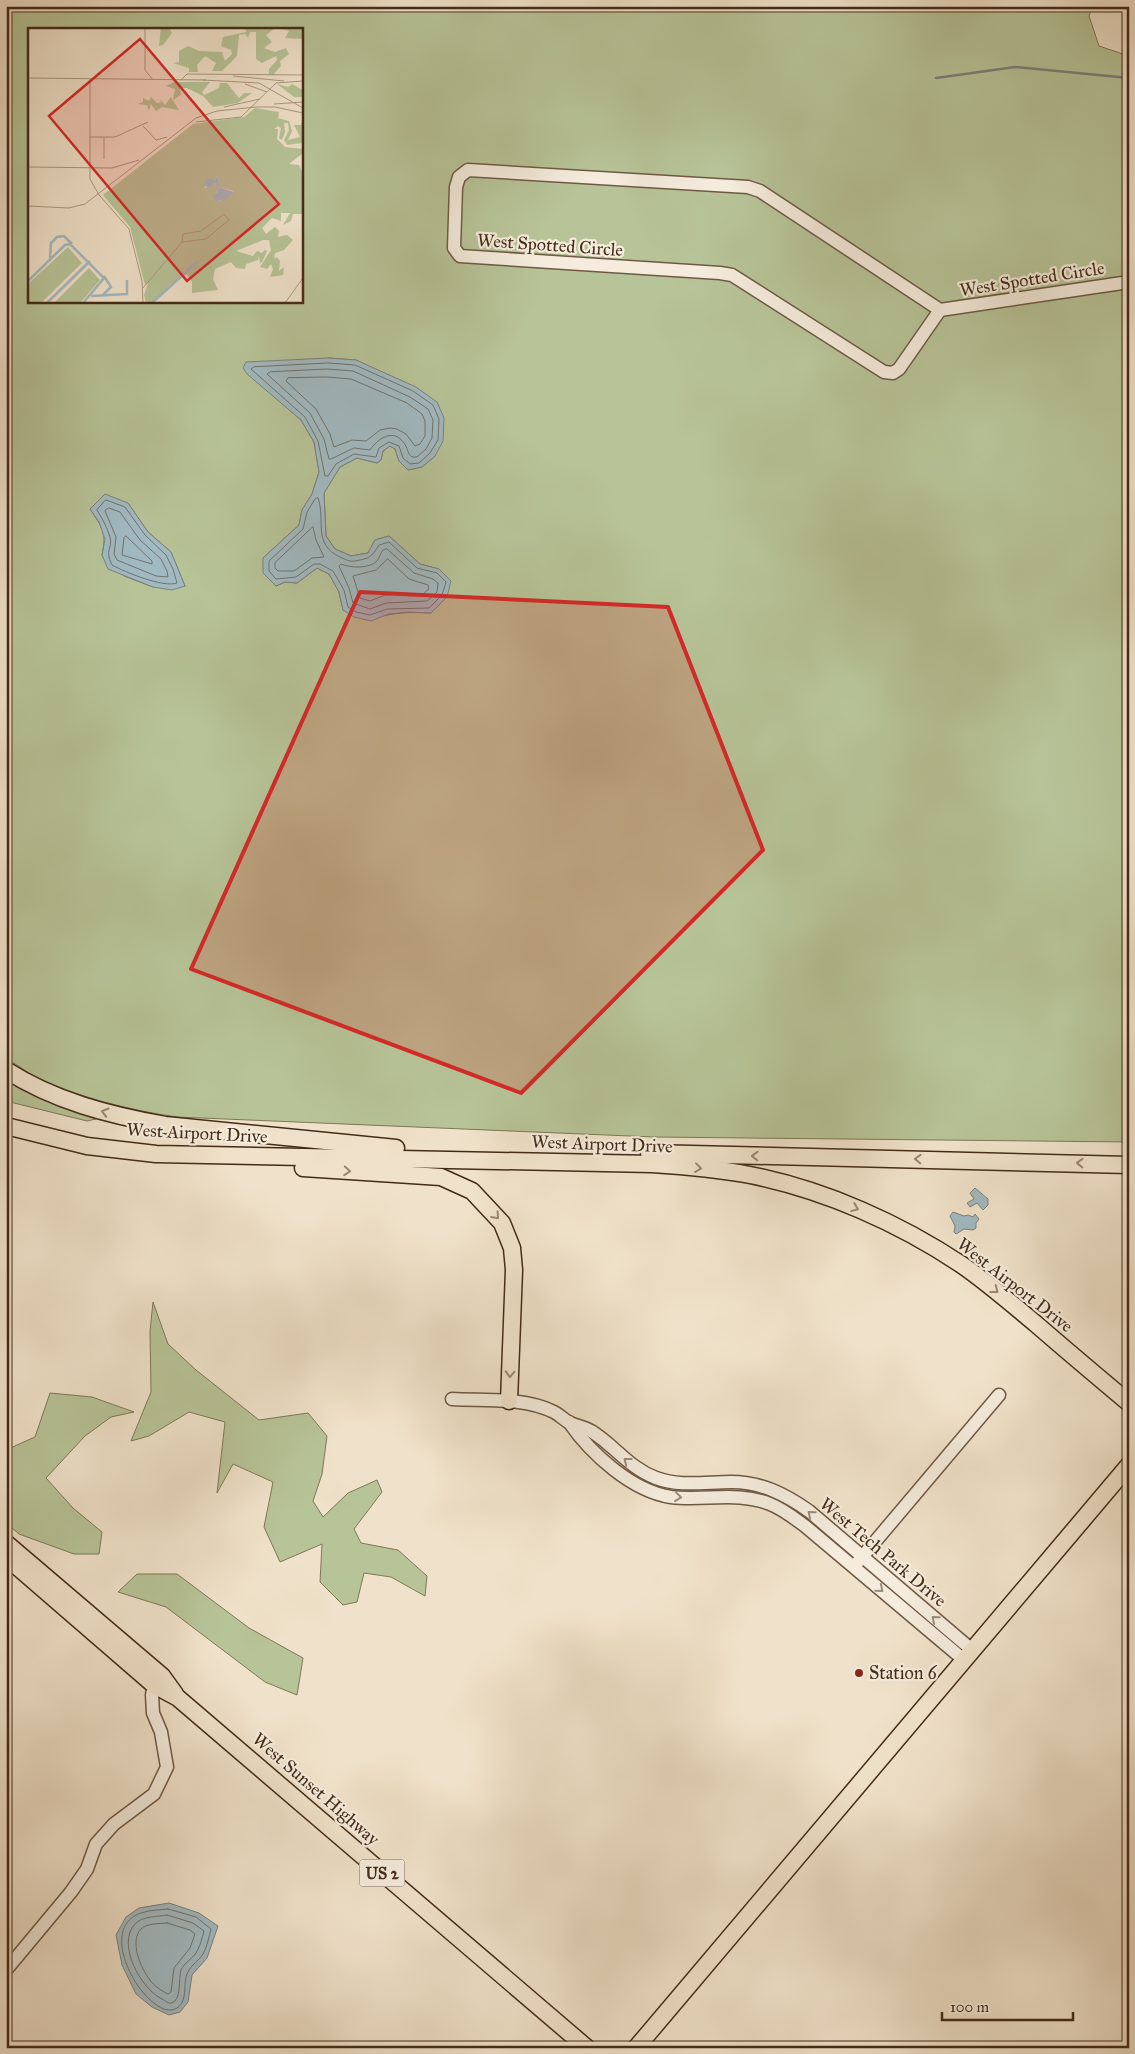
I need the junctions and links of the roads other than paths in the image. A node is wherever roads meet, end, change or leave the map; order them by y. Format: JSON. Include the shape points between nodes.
{"nodes":[{"id":1,"x":1129,"y":282,"type":"edge"},
{"id":2,"x":940,"y":310,"type":"junction"},
{"id":3,"x":6,"y":1070,"type":"edge"},
{"id":4,"x":6,"y":1115,"type":"edge"},
{"id":5,"x":6,"y":1126,"type":"edge"},
{"id":6,"x":6,"y":1135,"type":"edge"},
{"id":7,"x":396,"y":1148,"type":"junction"},
{"id":8,"x":127,"y":1151,"type":"junction"},
{"id":9,"x":212,"y":1155,"type":"junction"},
{"id":10,"x":1129,"y":1165,"type":"edge"},
{"id":11,"x":1096,"y":1375,"type":"junction"},
{"id":12,"x":998,"y":1395,"type":"dead end"},
{"id":13,"x":452,"y":1399,"type":"dead end"},
{"id":14,"x":509,"y":1401,"type":"junction"},
{"id":15,"x":1129,"y":1404,"type":"edge"},
{"id":16,"x":1129,"y":1416,"type":"edge"},
{"id":17,"x":569,"y":1422,"type":"junction"},
{"id":18,"x":1129,"y":1465,"type":"edge"},
{"id":19,"x":656,"y":1478,"type":"junction"},
{"id":20,"x":767,"y":1488,"type":"junction"},
{"id":21,"x":651,"y":1491,"type":"junction"},
{"id":22,"x":762,"y":1501,"type":"junction"},
{"id":23,"x":6,"y":1543,"type":"edge"},
{"id":24,"x":6,"y":1557,"type":"edge"},
{"id":25,"x":858,"y":1562,"type":"junction"},
{"id":26,"x":968,"y":1655,"type":"junction"},
{"id":27,"x":158,"y":1680,"type":"junction"},
{"id":28,"x":6,"y":1970,"type":"edge"},
{"id":29,"x":587,"y":2048,"type":"edge"},
{"id":30,"x":636,"y":2048,"type":"edge"}],
"edges":[{"from":1,"to":2,"type":"street","name":"West Spotted Circle"},
{"from":2,"to":2,"type":"street","name":"West Spotted Circle","via":[[760,191],[468,170],[459,177],[456,187],[454,248],[460,256],[732,275],[884,372],[892,373],[899,369]]},
{"from":7,"to":3,"type":"main road","one_way":true,"via":[[132,1119],[56,1096]]},
{"from":4,"to":7,"type":"main road","name":"West Airport Drive","via":[[66,1131],[135,1141]]},
{"from":5,"to":8,"type":"main road","name":"West Airport Drive","via":[[57,1140]]},
{"from":6,"to":8,"type":"main road","via":[[90,1151]]},
{"from":10,"to":7,"type":"main road","name":"West Airport Drive","one_way":true},
{"from":8,"to":9,"type":"main road","name":"West Airport Drive"},
{"from":9,"to":11,"type":"main road","name":"West Airport Drive","one_way":true,"via":[[652,1164],[753,1176],[855,1208],[932,1247],[994,1289]]},
{"from":9,"to":14,"type":"main road","one_way":true,"via":[[275,1166],[440,1177],[472,1191],[502,1223],[512,1248]]},
{"from":11,"to":15,"type":"main road","name":"West Airport Drive"},
{"from":11,"to":16,"type":"main road","via":[[1114,1403]]},
{"from":12,"to":25,"type":"street"},
{"from":13,"to":14,"type":"street","name":"West Tech Park Drive"},
{"from":14,"to":17,"type":"street","name":"West Tech Park Drive","via":[[554,1412]]},
{"from":19,"to":17,"type":"street","name":"West Tech Park Drive","one_way":true,"via":[[627,1462],[591,1430]]},
{"from":17,"to":21,"type":"street","name":"West Tech Park Drive","via":[[581,1440],[619,1472]]},
{"from":18,"to":26,"type":"main road"},
{"from":19,"to":20,"type":"street","name":"West Tech Park Drive","via":[[682,1484],[734,1482]]},
{"from":19,"to":21,"type":"street"},
{"from":20,"to":22,"type":"street"},
{"from":25,"to":20,"type":"street","name":"West Tech Park Drive","one_way":true,"via":[[809,1511]]},
{"from":21,"to":22,"type":"street","name":"West Tech Park Drive","one_way":true,"via":[[671,1497],[736,1497]]},
{"from":22,"to":25,"type":"street","name":"West Tech Park Drive","via":[[790,1515]]},
{"from":23,"to":27,"type":"main road","name":"West Sunset Highway","number":"US 2"},
{"from":24,"to":27,"type":"main road","name":"West Sunset Highway","number":"US 2"},
{"from":25,"to":26,"type":"street","name":"West Tech Park Drive"},
{"from":26,"to":30,"type":"main road"},
{"from":27,"to":28,"type":"street","via":[[152,1695],[153,1713],[161,1732],[167,1767],[154,1794],[114,1824],[96,1844],[87,1869],[71,1892]]},
{"from":27,"to":29,"type":"main road","name":"West Sunset Highway","number":"US 2"}]}
